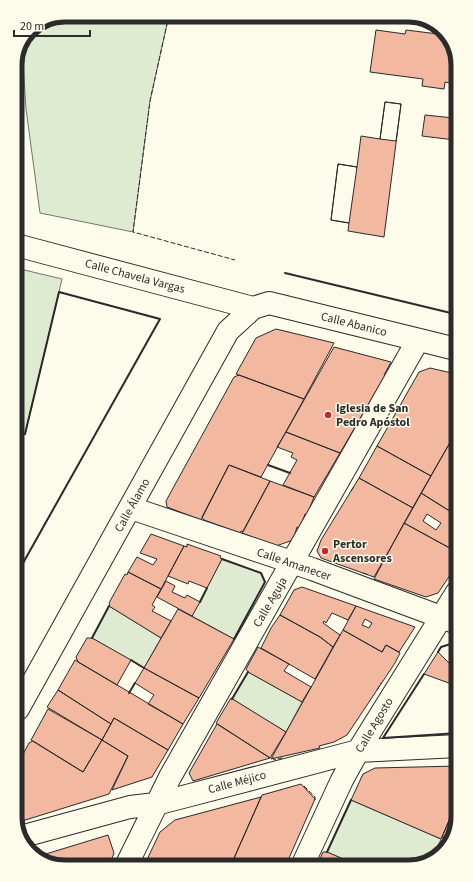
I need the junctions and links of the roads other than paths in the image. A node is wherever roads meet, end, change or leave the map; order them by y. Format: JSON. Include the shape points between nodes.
{"nodes":[{"id":1,"x":22,"y":247,"type":"edge"},
{"id":2,"x":253,"y":308,"type":"junction"},
{"id":3,"x":418,"y":340,"type":"junction"},
{"id":4,"x":451,"y":348,"type":"edge"},
{"id":5,"x":131,"y":508,"type":"junction"},
{"id":6,"x":292,"y":563,"type":"junction"},
{"id":7,"x":449,"y":620,"type":"edge"},
{"id":8,"x":22,"y":702,"type":"edge"},
{"id":9,"x":451,"y":746,"type":"edge"},
{"id":10,"x":358,"y":751,"type":"junction"},
{"id":11,"x":156,"y":804,"type":"junction"},
{"id":12,"x":26,"y":835,"type":"edge"},
{"id":13,"x":129,"y":860,"type":"edge"},
{"id":14,"x":305,"y":860,"type":"edge"}],
"edges":[{"from":1,"to":2,"type":"street","name":"Calle Chavela Vargas"},
{"from":2,"to":3,"type":"street","name":"Calle Abanico","via":[[269,303]]},
{"from":2,"to":5,"type":"street","name":"Calle Álamo","via":[[228,331]]},
{"from":3,"to":4,"type":"street","name":"Calle Abanico"},
{"from":3,"to":6,"type":"street","name":"Calle Aguja"},
{"from":5,"to":6,"type":"street","name":"Calle Amanecer"},
{"from":5,"to":8,"type":"street","name":"Calle Álamo"},
{"from":6,"to":7,"type":"street","name":"Calle Amanecer"},
{"from":6,"to":11,"type":"street","name":"Calle Aguja"},
{"from":7,"to":10,"type":"street","name":"Calle Agosto"},
{"from":9,"to":10,"type":"street","name":"Calle Méjico"},
{"from":10,"to":11,"type":"street","name":"Calle Méjico"},
{"from":10,"to":14,"type":"street","name":"Calle Agosto"},
{"from":11,"to":12,"type":"street","name":"Calle Méjico","via":[[130,807]]},
{"from":11,"to":13,"type":"street","name":"Calle Aguja"}]}
